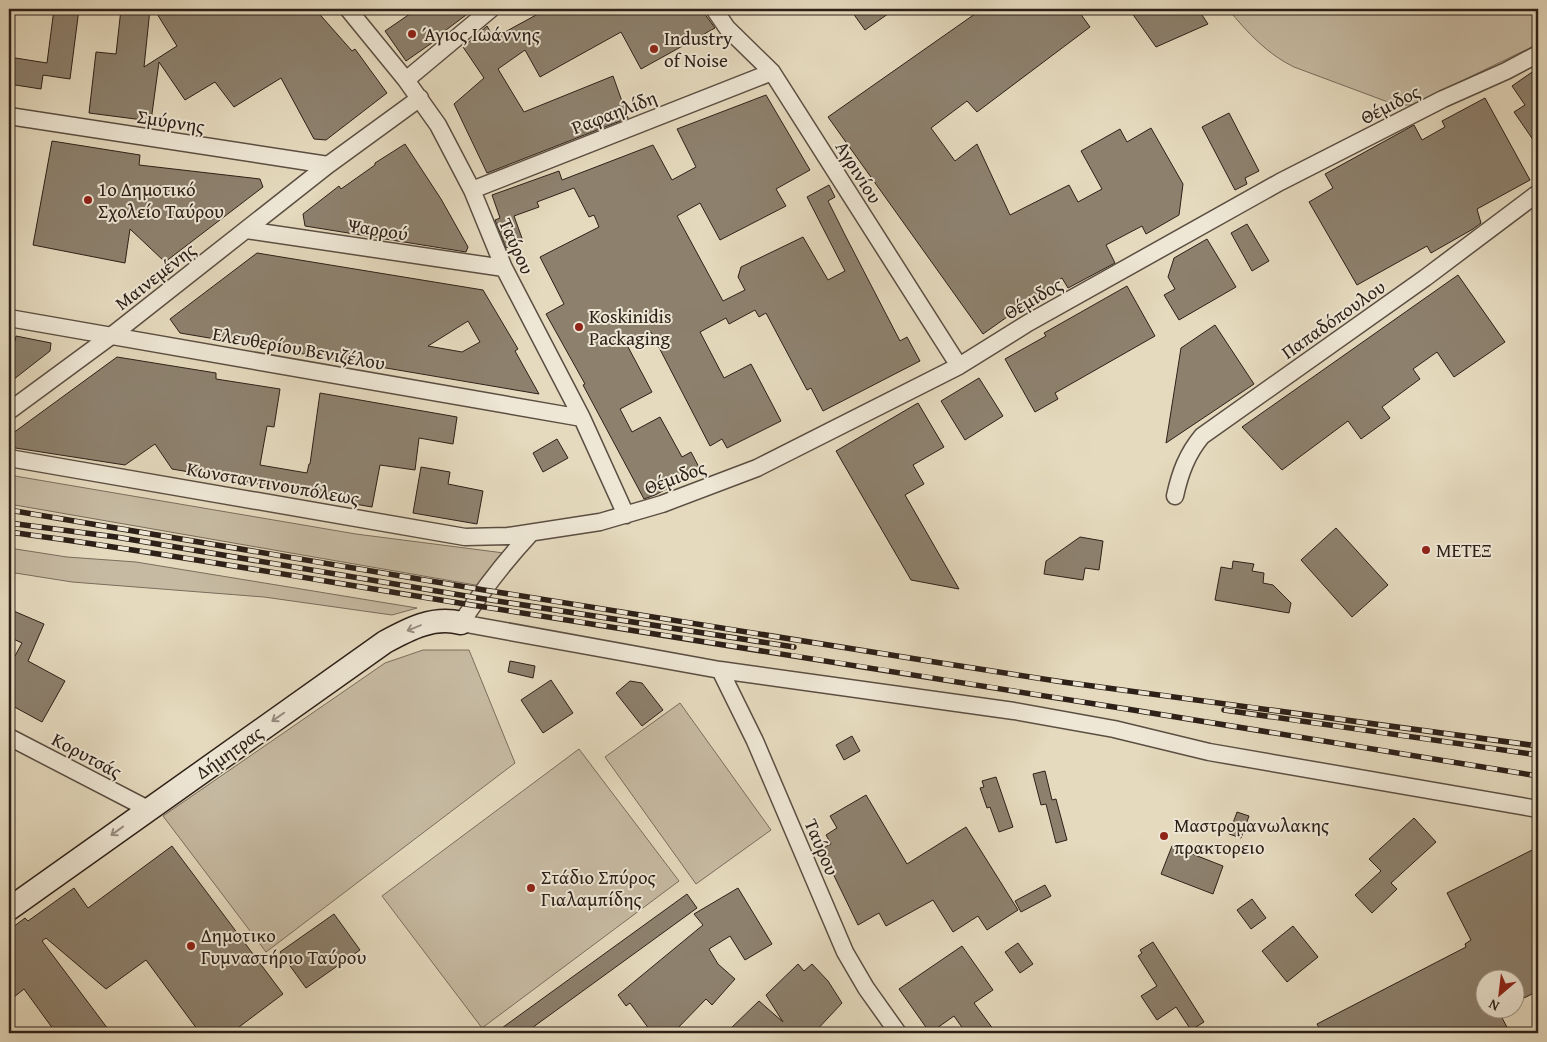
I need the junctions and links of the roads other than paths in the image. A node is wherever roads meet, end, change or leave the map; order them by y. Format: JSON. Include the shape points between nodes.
{"nodes":[{"id":1,"x":348,"y":9,"type":"edge"},
{"id":2,"x":491,"y":9,"type":"edge"},
{"id":3,"x":714,"y":9,"type":"edge"},
{"id":4,"x":1538,"y":54,"type":"edge"},
{"id":5,"x":772,"y":72,"type":"junction"},
{"id":6,"x":406,"y":80,"type":"junction"},
{"id":7,"x":420,"y":98,"type":"junction"},
{"id":8,"x":9,"y":116,"type":"edge"},
{"id":9,"x":328,"y":165,"type":"junction"},
{"id":10,"x":472,"y":190,"type":"junction"},
{"id":11,"x":1538,"y":193,"type":"edge"},
{"id":12,"x":246,"y":230,"type":"junction"},
{"id":13,"x":504,"y":268,"type":"junction"},
{"id":14,"x":9,"y":318,"type":"edge"},
{"id":15,"x":111,"y":336,"type":"junction"},
{"id":16,"x":959,"y":366,"type":"junction"},
{"id":17,"x":9,"y":411,"type":"edge"},
{"id":18,"x":582,"y":418,"type":"junction"},
{"id":19,"x":9,"y":458,"type":"edge"},
{"id":20,"x":1175,"y":496,"type":"dead end"},
{"id":21,"x":626,"y":515,"type":"junction"},
{"id":22,"x":531,"y":533,"type":"junction"},
{"id":23,"x":461,"y":623,"type":"junction"},
{"id":24,"x":720,"y":670,"type":"junction"},
{"id":25,"x":9,"y":737,"type":"edge"},
{"id":26,"x":148,"y":809,"type":"junction"},
{"id":27,"x":1538,"y":810,"type":"edge"},
{"id":28,"x":9,"y":909,"type":"edge"},
{"id":29,"x":898,"y":1033,"type":"edge"}],
"edges":[{"from":1,"to":6,"type":"street","name":"Ταύρου"},
{"from":2,"to":6,"type":"street"},
{"from":3,"to":5,"type":"street","name":"Αγρινίου","via":[[728,28]]},
{"from":4,"to":16,"type":"street","name":"Θέμιδος","via":[[1280,182],[1028,323]]},
{"from":5,"to":10,"type":"street","name":"Ραφαηλίδη"},
{"from":5,"to":16,"type":"street","name":"Αγρινίου"},
{"from":6,"to":7,"type":"street","name":"Ταύρου"},
{"from":7,"to":9,"type":"street","name":"Μαινεμένης"},
{"from":7,"to":10,"type":"street","name":"Ταύρου"},
{"from":8,"to":9,"type":"street","name":"Σμύρνης"},
{"from":9,"to":12,"type":"street","name":"Μαινεμένης"},
{"from":10,"to":13,"type":"street","name":"Ταύρου"},
{"from":11,"to":20,"type":"street","name":"Παπαδόπουλου","via":[[1425,278],[1202,436],[1186,461]]},
{"from":12,"to":13,"type":"street","name":"Ψαρρού"},
{"from":12,"to":15,"type":"street","name":"Μαινεμένης"},
{"from":13,"to":18,"type":"street","name":"Ταύρου"},
{"from":14,"to":15,"type":"street","name":"Ελευθερίου Βενιζέλου"},
{"from":15,"to":17,"type":"street","name":"Μαινεμένης"},
{"from":15,"to":18,"type":"street","name":"Ελευθερίου Βενιζέλου"},
{"from":16,"to":21,"type":"street","name":"Θέμιδος","via":[[757,468]]},
{"from":18,"to":21,"type":"street","name":"Ταύρου"},
{"from":19,"to":22,"type":"street","name":"Κωνσταντινουπόλεως","via":[[465,537]]},
{"from":21,"to":22,"type":"street","name":"Θέμιδος"},
{"from":22,"to":23,"type":"street","via":[[491,580]]},
{"from":23,"to":24,"type":"street"},
{"from":23,"to":26,"type":"street","name":"Δήμητρας","one_way":true,"via":[[435,621],[416,626],[385,642]]},
{"from":24,"to":27,"type":"street","via":[[1014,710],[1209,752]]},
{"from":24,"to":29,"type":"street","name":"Ταύρου","via":[[755,741],[845,952]]},
{"from":25,"to":26,"type":"street","name":"Κορυτσάς"},
{"from":26,"to":28,"type":"street","name":"Δήμητρας","one_way":true}]}
